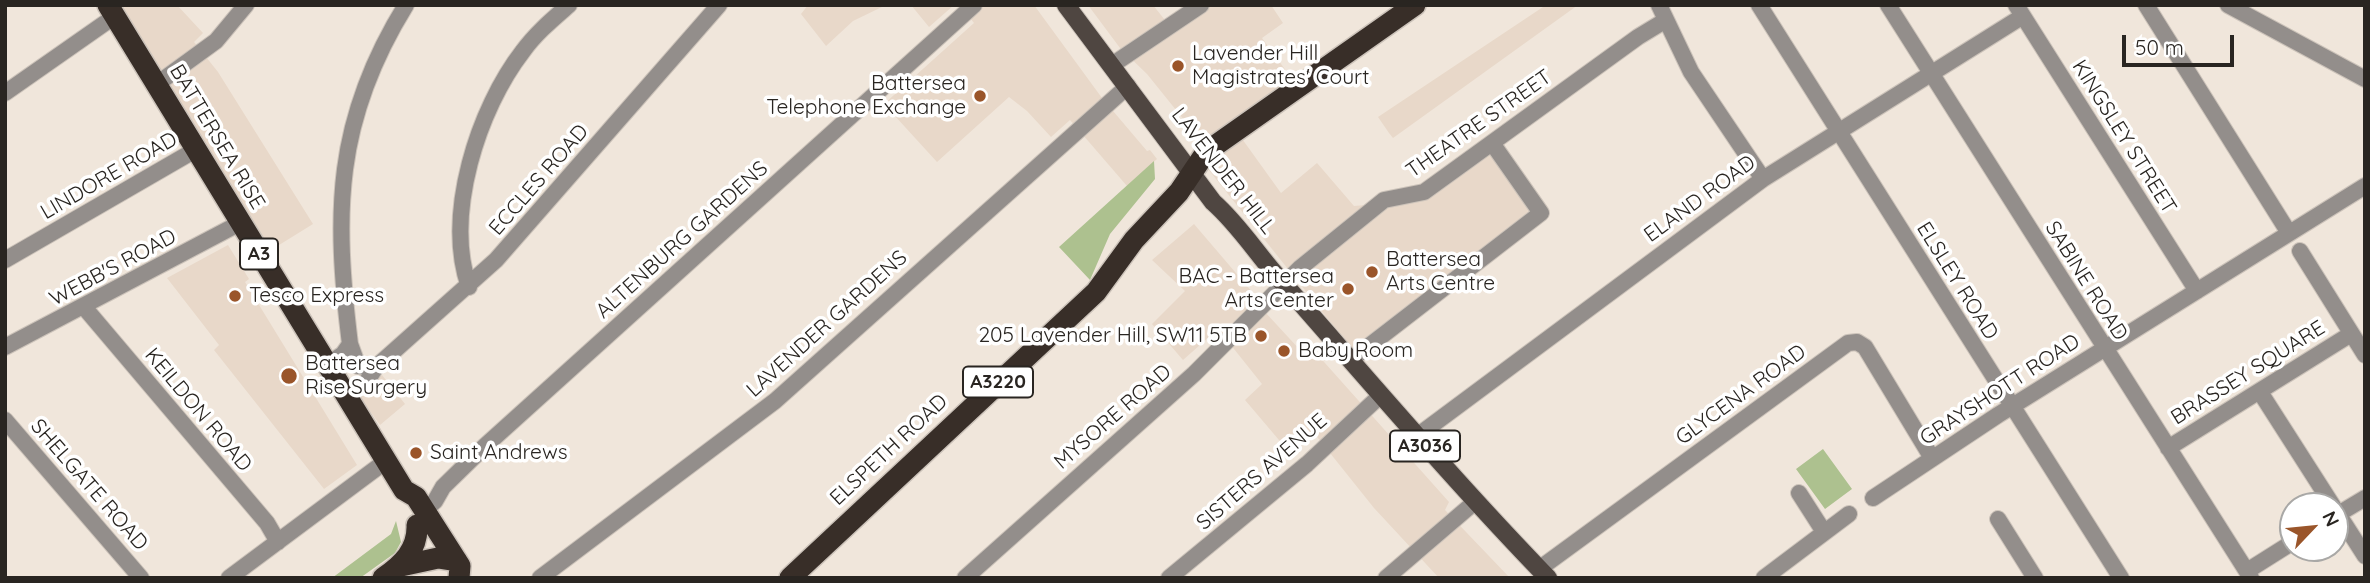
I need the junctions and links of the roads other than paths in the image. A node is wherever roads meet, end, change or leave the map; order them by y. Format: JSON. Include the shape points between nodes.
{"nodes":[{"id":1,"x":246,"y":5,"type":"edge"},
{"id":2,"x":406,"y":5,"type":"edge"},
{"id":3,"x":569,"y":5,"type":"edge"},
{"id":4,"x":719,"y":5,"type":"edge"},
{"id":5,"x":974,"y":5,"type":"edge"},
{"id":6,"x":1066,"y":5,"type":"edge"},
{"id":7,"x":1200,"y":5,"type":"edge"},
{"id":8,"x":1415,"y":5,"type":"edge"},
{"id":9,"x":1759,"y":5,"type":"edge"},
{"id":10,"x":1888,"y":5,"type":"edge"},
{"id":11,"x":2146,"y":5,"type":"edge"},
{"id":12,"x":2228,"y":5,"type":"edge"},
{"id":13,"x":2020,"y":10,"type":"edge"},
{"id":14,"x":111,"y":11,"type":"edge"},
{"id":15,"x":1663,"y":13,"type":"edge"},
{"id":16,"x":1112,"y":65,"type":"junction"},
{"id":17,"x":1931,"y":74,"type":"junction"},
{"id":18,"x":2365,"y":79,"type":"edge"},
{"id":19,"x":157,"y":84,"type":"junction"},
{"id":20,"x":1128,"y":86,"type":"junction"},
{"id":21,"x":5,"y":93,"type":"edge"},
{"id":22,"x":1839,"y":132,"type":"junction"},
{"id":23,"x":1492,"y":143,"type":"junction"},
{"id":24,"x":197,"y":149,"type":"junction"},
{"id":25,"x":1193,"y":174,"type":"junction"},
{"id":26,"x":1763,"y":179,"type":"junction"},
{"id":27,"x":2365,"y":186,"type":"edge"},
{"id":28,"x":240,"y":223,"type":"junction"},
{"id":29,"x":2289,"y":233,"type":"junction"},
{"id":30,"x":2300,"y":251,"type":"dead end"},
{"id":31,"x":5,"y":260,"type":"edge"},
{"id":32,"x":1283,"y":282,"type":"junction"},
{"id":33,"x":469,"y":286,"type":"junction"},
{"id":34,"x":2197,"y":291,"type":"junction"},
{"id":35,"x":84,"y":307,"type":"junction"},
{"id":36,"x":2351,"y":334,"type":"junction"},
{"id":37,"x":350,"y":344,"type":"junction"},
{"id":38,"x":5,"y":347,"type":"edge"},
{"id":39,"x":2104,"y":349,"type":"junction"},
{"id":40,"x":2365,"y":355,"type":"edge"},
{"id":41,"x":1352,"y":359,"type":"junction"},
{"id":42,"x":327,"y":365,"type":"junction"},
{"id":43,"x":376,"y":367,"type":"junction"},
{"id":44,"x":2260,"y":392,"type":"junction"},
{"id":45,"x":1381,"y":395,"type":"junction"},
{"id":46,"x":347,"y":397,"type":"junction"},
{"id":47,"x":2011,"y":407,"type":"junction"},
{"id":48,"x":5,"y":420,"type":"edge"},
{"id":49,"x":1416,"y":437,"type":"junction"},
{"id":50,"x":2168,"y":448,"type":"junction"},
{"id":51,"x":1932,"y":458,"type":"junction"},
{"id":52,"x":386,"y":461,"type":"junction"},
{"id":53,"x":2323,"y":492,"type":"edge"},
{"id":54,"x":1799,"y":493,"type":"dead end"},
{"id":55,"x":1873,"y":498,"type":"dead end"},
{"id":56,"x":1476,"y":501,"type":"junction"},
{"id":57,"x":1849,"y":514,"type":"dead end"},
{"id":58,"x":421,"y":517,"type":"junction"},
{"id":59,"x":1998,"y":519,"type":"dead end"},
{"id":60,"x":1825,"y":532,"type":"junction"},
{"id":61,"x":2349,"y":532,"type":"edge"},
{"id":62,"x":278,"y":542,"type":"junction"},
{"id":63,"x":2279,"y":552,"type":"edge"},
{"id":64,"x":2365,"y":556,"type":"edge"},
{"id":65,"x":451,"y":563,"type":"edge"},
{"id":66,"x":392,"y":572,"type":"edge"},
{"id":67,"x":1543,"y":573,"type":"edge"},
{"id":68,"x":2249,"y":574,"type":"edge"},
{"id":69,"x":792,"y":577,"type":"edge"},
{"id":70,"x":141,"y":578,"type":"edge"},
{"id":71,"x":229,"y":578,"type":"edge"},
{"id":72,"x":540,"y":578,"type":"edge"},
{"id":73,"x":965,"y":578,"type":"edge"},
{"id":74,"x":1169,"y":578,"type":"edge"},
{"id":75,"x":1386,"y":578,"type":"edge"},
{"id":76,"x":1764,"y":578,"type":"edge"},
{"id":77,"x":2035,"y":578,"type":"edge"},
{"id":78,"x":2122,"y":578,"type":"edge"}],
"edges":[{"from":1,"to":19,"type":"street","via":[[216,41]]},
{"from":2,"to":37,"type":"street","via":[[376,59],[356,111],[346,159],[339,239]]},
{"from":3,"to":33,"type":"street","via":[[524,48],[480,127],[463,211]]},
{"from":4,"to":33,"type":"street","name":"ECCLES ROAD"},
{"from":5,"to":58,"type":"street","name":"ALTENBURG GARDENS","via":[[485,446],[443,487]]},
{"from":6,"to":16,"type":"main road","name":"LAVENDER HILL","number":"A3036"},
{"from":7,"to":16,"type":"street"},
{"from":8,"to":25,"type":"highway","number":"A3220","via":[[1229,134],[1206,152]]},
{"from":9,"to":22,"type":"street","name":"ELSLEY ROAD"},
{"from":10,"to":17,"type":"street","name":"SABINE ROAD"},
{"from":11,"to":29,"type":"street"},
{"from":12,"to":18,"type":"street"},
{"from":13,"to":17,"type":"street","name":"ELAND ROAD"},
{"from":13,"to":34,"type":"street","name":"KINGSLEY STREET"},
{"from":14,"to":19,"type":"highway","name":"BATTERSEA RISE","number":"A3"},
{"from":14,"to":21,"type":"street"},
{"from":15,"to":23,"type":"street","name":"THEATRE STREET","via":[[1639,37]]},
{"from":15,"to":26,"type":"street","via":[[1691,72]]},
{"from":16,"to":20,"type":"main road","name":"LAVENDER HILL","number":"A3036"},
{"from":17,"to":22,"type":"street","name":"ELAND ROAD"},
{"from":17,"to":39,"type":"street","name":"SABINE ROAD"},
{"from":19,"to":24,"type":"highway","name":"BATTERSEA RISE","number":"A3"},
{"from":20,"to":25,"type":"main road","name":"LAVENDER HILL","number":"A3036"},
{"from":20,"to":72,"type":"street","name":"LAVENDER GARDENS","via":[[775,401]]},
{"from":22,"to":26,"type":"street","name":"ELAND ROAD"},
{"from":22,"to":47,"type":"street","name":"ELSLEY ROAD"},
{"from":23,"to":32,"type":"street","name":"THEATRE STREET","via":[[1418,195],[1384,200]]},
{"from":23,"to":41,"type":"street","via":[[1541,213]]},
{"from":24,"to":28,"type":"highway","name":"BATTERSEA RISE","number":"A3"},
{"from":24,"to":31,"type":"street","name":"LINDORE ROAD"},
{"from":25,"to":32,"type":"main road","name":"LAVENDER HILL","number":"A3036"},
{"from":25,"to":69,"type":"highway","name":"ELSPETH ROAD","number":"A3220","via":[[1134,240],[1096,292]]},
{"from":26,"to":49,"type":"street","name":"ELAND ROAD"},
{"from":27,"to":29,"type":"street","name":"GRAYSHOTT ROAD"},
{"from":28,"to":35,"type":"street","name":"WEBB'S ROAD"},
{"from":28,"to":42,"type":"highway","name":"BATTERSEA RISE","number":"A3"},
{"from":29,"to":34,"type":"street","name":"GRAYSHOTT ROAD"},
{"from":30,"to":36,"type":"street"},
{"from":32,"to":41,"type":"main road","name":"LAVENDER HILL","number":"A3036"},
{"from":32,"to":73,"type":"street","name":"MYSORE ROAD","via":[[1194,374]]},
{"from":33,"to":43,"type":"street","name":"ECCLES ROAD"},
{"from":34,"to":39,"type":"street","name":"GRAYSHOTT ROAD"},
{"from":35,"to":38,"type":"street","name":"WEBB'S ROAD"},
{"from":35,"to":62,"type":"street","name":"KEILDON ROAD","via":[[267,523]]},
{"from":36,"to":40,"type":"street"},
{"from":36,"to":44,"type":"street","name":"BRASSEY SQUARE"},
{"from":37,"to":42,"type":"street"},
{"from":37,"to":43,"type":"street","via":[[358,366]]},
{"from":39,"to":47,"type":"street","name":"GRAYSHOTT ROAD"},
{"from":39,"to":50,"type":"street","name":"SABINE ROAD"},
{"from":41,"to":45,"type":"main road","name":"LAVENDER HILL","number":"A3036"},
{"from":42,"to":46,"type":"highway","name":"BATTERSEA RISE","number":"A3"},
{"from":43,"to":46,"type":"street","name":"ECCLES ROAD"},
{"from":44,"to":50,"type":"street","name":"BRASSEY SQUARE"},
{"from":44,"to":53,"type":"street"},
{"from":45,"to":49,"type":"main road","name":"LAVENDER HILL","number":"A3036"},
{"from":45,"to":74,"type":"street","name":"SISTERS AVENUE","via":[[1307,464]]},
{"from":46,"to":52,"type":"highway","name":"BATTERSEA RISE","number":"A3"},
{"from":47,"to":51,"type":"street","name":"GRAYSHOTT ROAD"},
{"from":47,"to":78,"type":"street","name":"ELSLEY ROAD"},
{"from":48,"to":70,"type":"street","name":"SHELGATE ROAD"},
{"from":49,"to":56,"type":"main road","name":"LAVENDER HILL","number":"A3036"},
{"from":50,"to":68,"type":"street","name":"SABINE ROAD"},
{"from":51,"to":55,"type":"street","name":"GRAYSHOTT ROAD"},
{"from":51,"to":67,"type":"street","name":"GLYCENA ROAD","via":[[1864,347],[1849,343]]},
{"from":52,"to":58,"type":"highway","name":"BATTERSEA RISE","number":"A3","via":[[404,490],[416,496]]},
{"from":52,"to":62,"type":"street"},
{"from":54,"to":60,"type":"street"},
{"from":56,"to":67,"type":"main road","name":"LAVENDER HILL","number":"A3036"},
{"from":56,"to":75,"type":"street"},
{"from":57,"to":60,"type":"street"},
{"from":58,"to":65,"type":"highway","name":"BATTERSEA RISE","number":"A3"},
{"from":58,"to":66,"type":"highway","number":"A3","via":[[416,542]]},
{"from":59,"to":77,"type":"street"},
{"from":60,"to":76,"type":"street"},
{"from":61,"to":64,"type":"street"},
{"from":62,"to":71,"type":"street"},
{"from":63,"to":68,"type":"street"},
{"from":65,"to":66,"type":"highway","number":"A3"}]}
